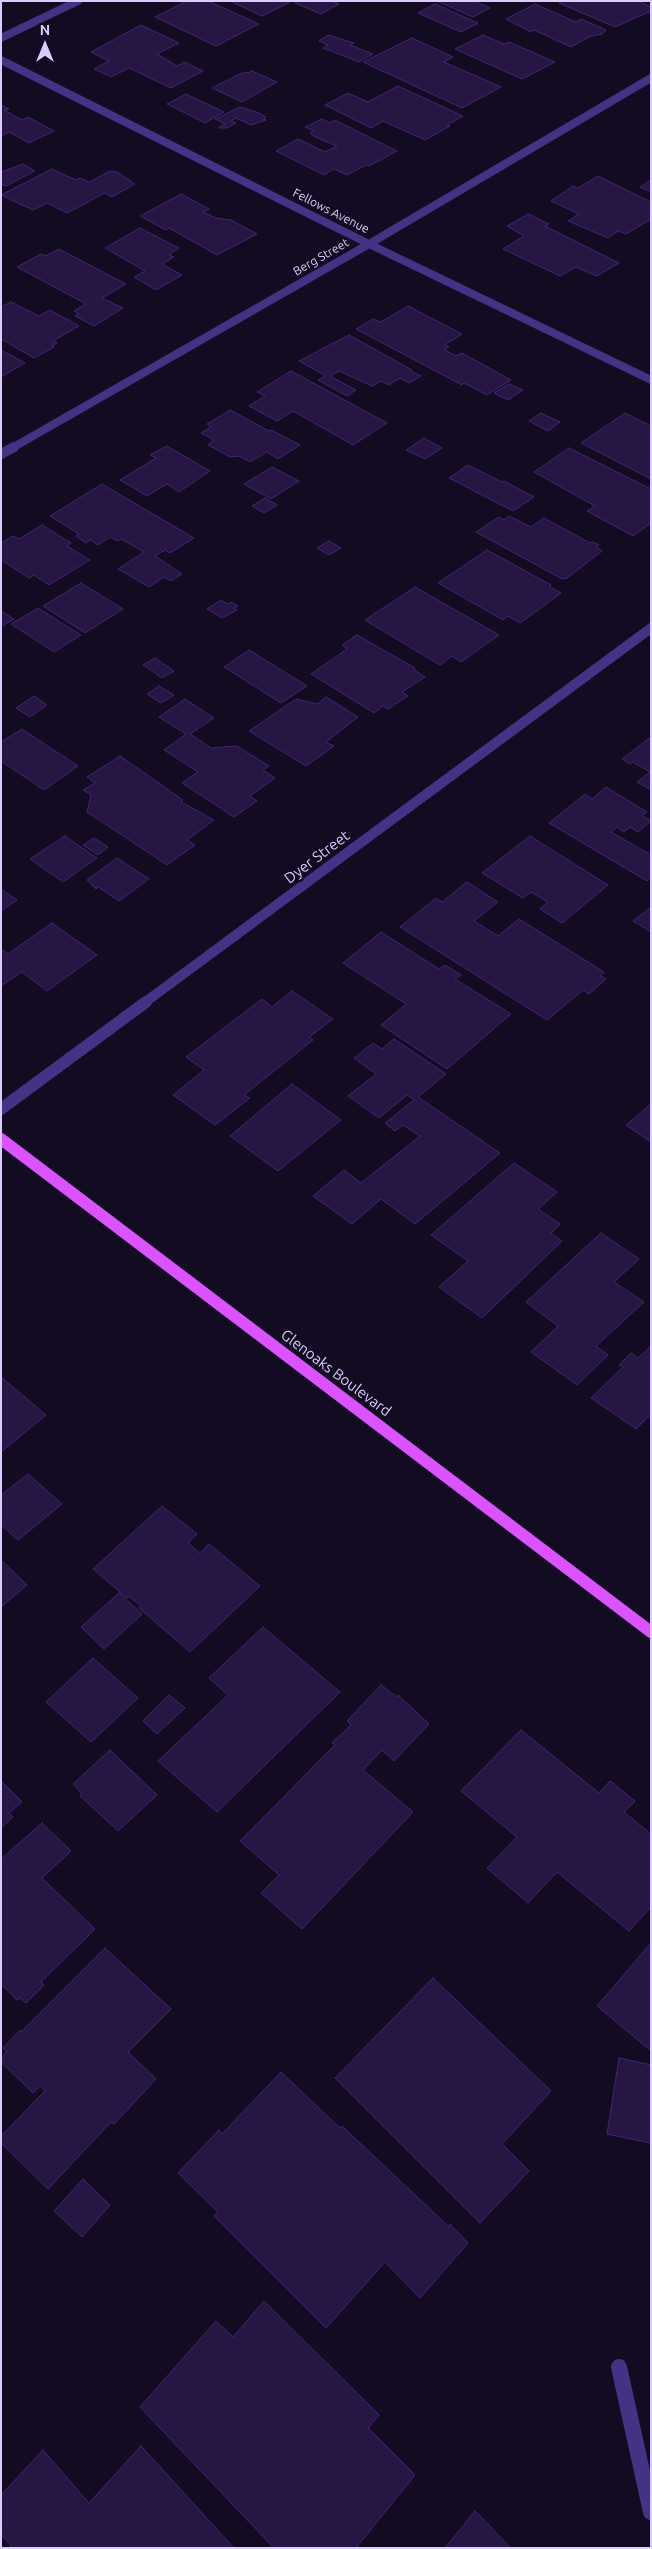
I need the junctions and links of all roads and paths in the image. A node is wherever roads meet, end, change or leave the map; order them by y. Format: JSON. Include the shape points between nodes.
{"nodes":[{"id":1,"x":78,"y":1,"type":"edge"},
{"id":2,"x":1,"y":38,"type":"edge"},
{"id":3,"x":1,"y":60,"type":"edge"},
{"id":4,"x":651,"y":78,"type":"edge"},
{"id":5,"x":369,"y":244,"type":"junction"},
{"id":6,"x":651,"y":380,"type":"edge"},
{"id":7,"x":1,"y":454,"type":"edge"},
{"id":8,"x":651,"y":628,"type":"edge"},
{"id":9,"x":1,"y":1109,"type":"edge"},
{"id":10,"x":1,"y":1139,"type":"edge"},
{"id":11,"x":651,"y":1632,"type":"edge"},
{"id":12,"x":619,"y":2367,"type":"dead end"},
{"id":13,"x":651,"y":2512,"type":"edge"}],
"edges":[{"from":1,"to":2,"type":"street"},
{"from":3,"to":5,"type":"street","name":"Fellows Avenue"},
{"from":4,"to":5,"type":"street","name":"Berg Street"},
{"from":5,"to":6,"type":"street","name":"Fellows Avenue"},
{"from":5,"to":7,"type":"street","name":"Berg Street"},
{"from":8,"to":9,"type":"street","name":"Dyer Street"},
{"from":10,"to":11,"type":"main road","name":"Glenoaks Boulevard"},
{"from":12,"to":13,"type":"street"}]}
